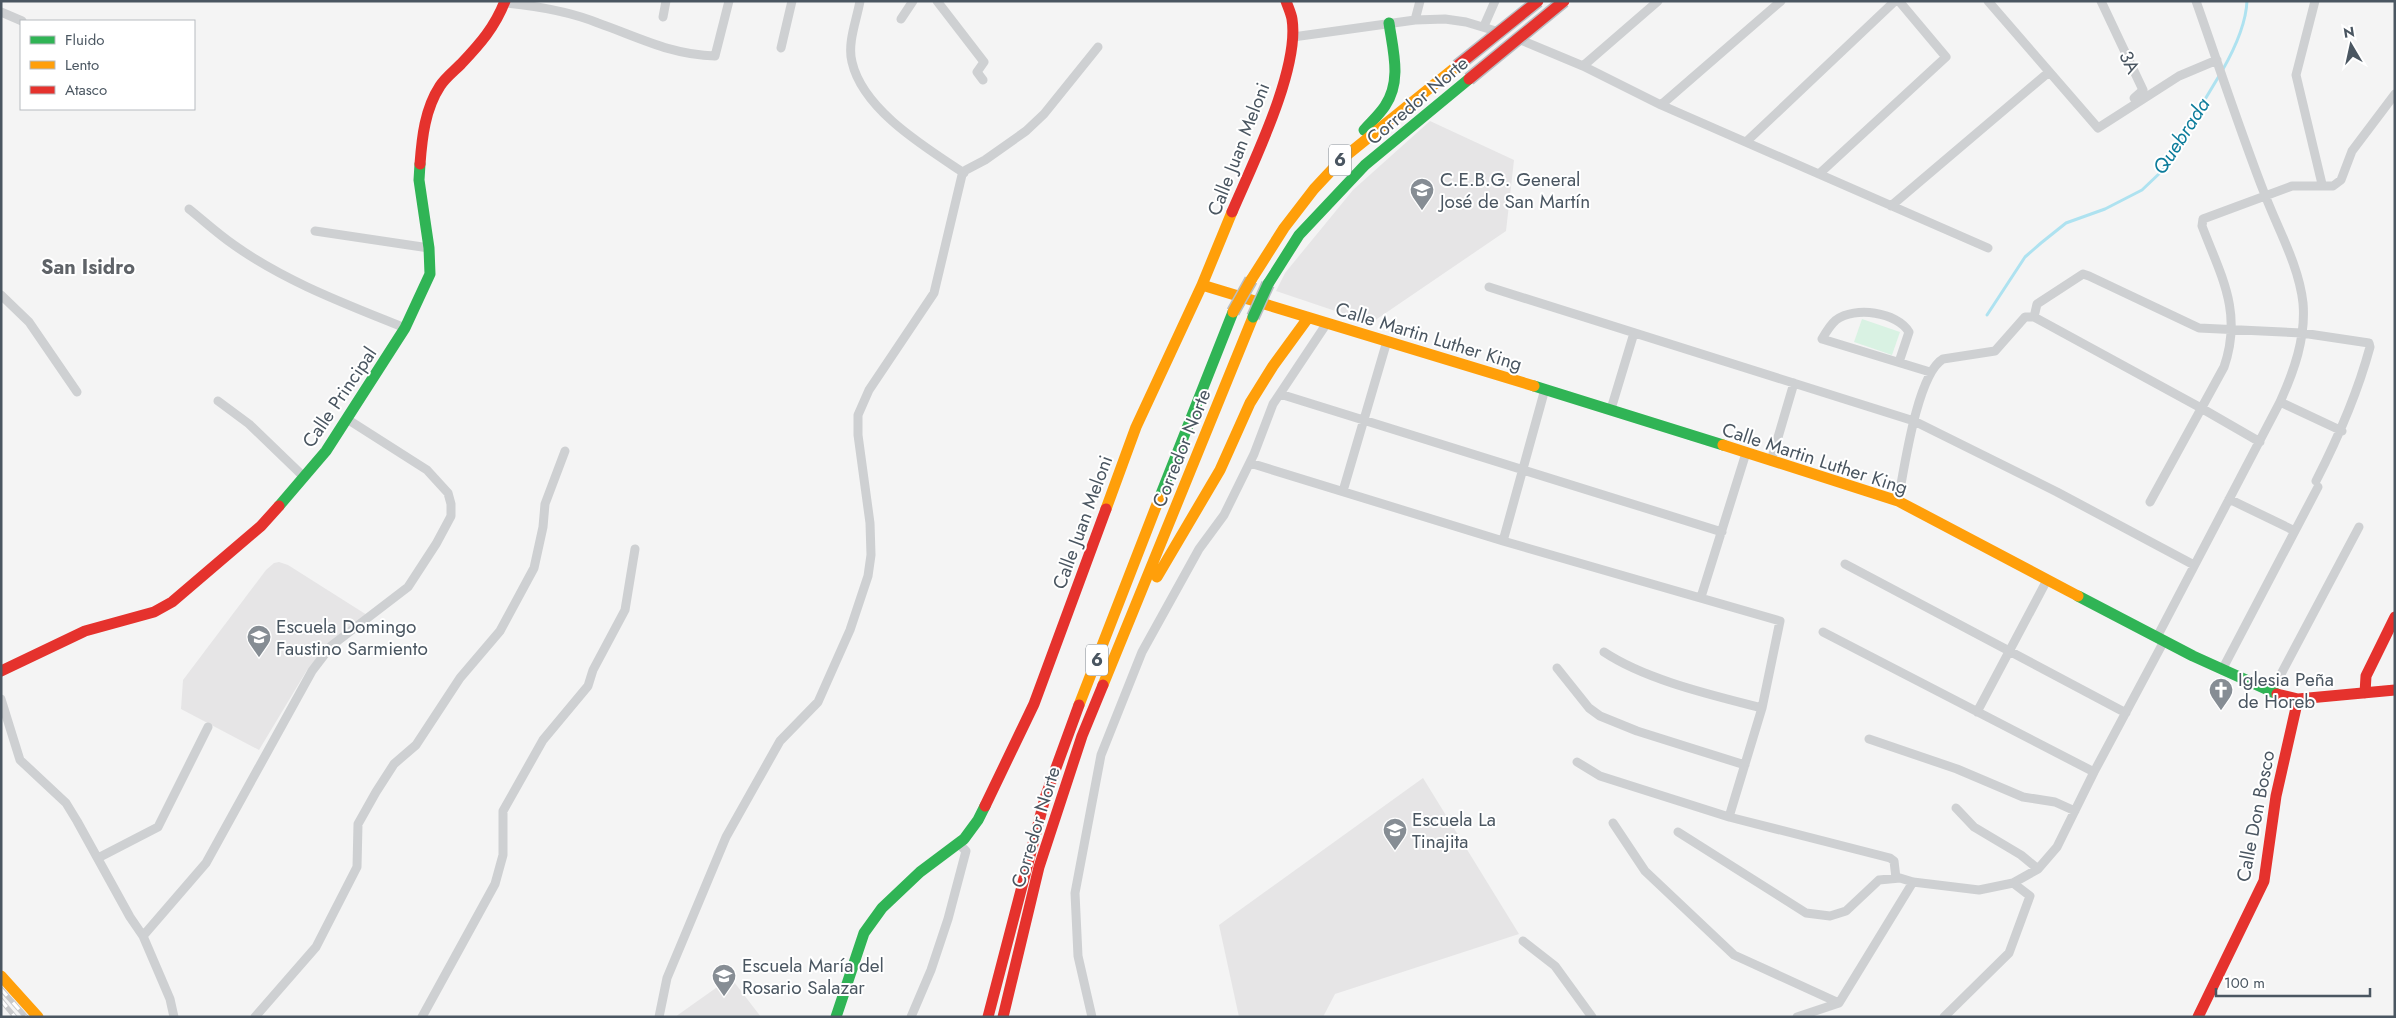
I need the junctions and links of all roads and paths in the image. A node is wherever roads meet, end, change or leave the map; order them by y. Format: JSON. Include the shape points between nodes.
{"nodes":[{"id":1,"x":666,"y":1,"type":"edge"},
{"id":2,"x":728,"y":1,"type":"edge"},
{"id":3,"x":792,"y":1,"type":"edge"},
{"id":4,"x":860,"y":1,"type":"edge"},
{"id":5,"x":913,"y":1,"type":"edge"},
{"id":6,"x":937,"y":1,"type":"edge"},
{"id":7,"x":1286,"y":1,"type":"edge"},
{"id":8,"x":1420,"y":1,"type":"edge"},
{"id":9,"x":1495,"y":1,"type":"edge"},
{"id":10,"x":1538,"y":1,"type":"edge"},
{"id":11,"x":1564,"y":1,"type":"edge"},
{"id":12,"x":1658,"y":1,"type":"edge"},
{"id":13,"x":1781,"y":1,"type":"edge"},
{"id":14,"x":1897,"y":1,"type":"edge"},
{"id":15,"x":1988,"y":1,"type":"edge"},
{"id":16,"x":2101,"y":1,"type":"edge"},
{"id":17,"x":2196,"y":1,"type":"edge"},
{"id":18,"x":2315,"y":1,"type":"edge"},
{"id":19,"x":505,"y":2,"type":"edge"},
{"id":20,"x":1,"y":12,"type":"edge"},
{"id":21,"x":663,"y":17,"type":"dead end"},
{"id":22,"x":901,"y":19,"type":"dead end"},
{"id":23,"x":20,"y":20,"type":"edge"},
{"id":24,"x":1415,"y":20,"type":"junction"},
{"id":25,"x":1389,"y":23,"type":"junction"},
{"id":26,"x":1484,"y":26,"type":"junction"},
{"id":27,"x":1292,"y":37,"type":"junction"},
{"id":28,"x":1098,"y":47,"type":"dead end"},
{"id":29,"x":781,"y":48,"type":"dead end"},
{"id":30,"x":2217,"y":62,"type":"junction"},
{"id":31,"x":1583,"y":66,"type":"junction"},
{"id":32,"x":2048,"y":72,"type":"junction"},
{"id":33,"x":983,"y":80,"type":"dead end"},
{"id":34,"x":2395,"y":94,"type":"edge"},
{"id":35,"x":1661,"y":105,"type":"junction"},
{"id":36,"x":2118,"y":114,"type":"junction"},
{"id":37,"x":1746,"y":142,"type":"junction"},
{"id":38,"x":1342,"y":159,"type":"junction"},
{"id":39,"x":964,"y":173,"type":"junction"},
{"id":40,"x":1820,"y":174,"type":"junction"},
{"id":41,"x":2322,"y":184,"type":"junction"},
{"id":42,"x":2264,"y":195,"type":"junction"},
{"id":43,"x":1891,"y":206,"type":"junction"},
{"id":44,"x":189,"y":210,"type":"dead end"},
{"id":45,"x":315,"y":231,"type":"dead end"},
{"id":46,"x":430,"y":248,"type":"junction"},
{"id":47,"x":1988,"y":248,"type":"dead end"},
{"id":48,"x":1202,"y":285,"type":"junction"},
{"id":49,"x":1489,"y":287,"type":"dead end"},
{"id":50,"x":1,"y":295,"type":"edge"},
{"id":51,"x":2034,"y":317,"type":"junction"},
{"id":52,"x":1308,"y":318,"type":"junction"},
{"id":53,"x":1328,"y":323,"type":"junction"},
{"id":54,"x":405,"y":328,"type":"junction"},
{"id":55,"x":2233,"y":330,"type":"junction"},
{"id":56,"x":1634,"y":333,"type":"junction"},
{"id":57,"x":2302,"y":333,"type":"junction"},
{"id":58,"x":1387,"y":341,"type":"junction"},
{"id":59,"x":1899,"y":362,"type":"junction"},
{"id":60,"x":1930,"y":372,"type":"junction"},
{"id":61,"x":1794,"y":383,"type":"junction"},
{"id":62,"x":1545,"y":389,"type":"junction"},
{"id":63,"x":77,"y":392,"type":"dead end"},
{"id":64,"x":1280,"y":394,"type":"junction"},
{"id":65,"x":218,"y":400,"type":"dead end"},
{"id":66,"x":2280,"y":402,"type":"junction"},
{"id":67,"x":2201,"y":408,"type":"junction"},
{"id":68,"x":1610,"y":409,"type":"junction"},
{"id":69,"x":347,"y":419,"type":"junction"},
{"id":70,"x":1364,"y":421,"type":"junction"},
{"id":71,"x":1914,"y":421,"type":"junction"},
{"id":72,"x":2342,"y":430,"type":"junction"},
{"id":73,"x":2260,"y":442,"type":"junction"},
{"id":74,"x":565,"y":451,"type":"dead end"},
{"id":75,"x":1746,"y":453,"type":"junction"},
{"id":76,"x":1771,"y":461,"type":"junction"},
{"id":77,"x":1250,"y":463,"type":"junction"},
{"id":78,"x":1522,"y":470,"type":"junction"},
{"id":79,"x":304,"y":477,"type":"junction"},
{"id":80,"x":1343,"y":491,"type":"junction"},
{"id":81,"x":2229,"y":498,"type":"junction"},
{"id":82,"x":1898,"y":501,"type":"junction"},
{"id":83,"x":2150,"y":502,"type":"dead end"},
{"id":84,"x":2359,"y":528,"type":"dead end"},
{"id":85,"x":1722,"y":532,"type":"junction"},
{"id":86,"x":2295,"y":532,"type":"junction"},
{"id":87,"x":1502,"y":541,"type":"junction"},
{"id":88,"x":635,"y":549,"type":"dead end"},
{"id":89,"x":1845,"y":564,"type":"dead end"},
{"id":90,"x":2194,"y":565,"type":"junction"},
{"id":91,"x":2047,"y":580,"type":"junction"},
{"id":92,"x":1702,"y":597,"type":"junction"},
{"id":93,"x":2395,"y":616,"type":"edge"},
{"id":94,"x":1128,"y":627,"type":"junction"},
{"id":95,"x":1823,"y":632,"type":"dead end"},
{"id":96,"x":2161,"y":639,"type":"junction"},
{"id":97,"x":2011,"y":650,"type":"junction"},
{"id":98,"x":1604,"y":652,"type":"dead end"},
{"id":99,"x":1557,"y":668,"type":"dead end"},
{"id":100,"x":2222,"y":670,"type":"junction"},
{"id":101,"x":1,"y":671,"type":"edge"},
{"id":102,"x":2395,"y":690,"type":"edge"},
{"id":103,"x":2365,"y":692,"type":"junction"},
{"id":104,"x":2271,"y":693,"type":"junction"},
{"id":105,"x":1,"y":699,"type":"edge"},
{"id":106,"x":2298,"y":699,"type":"junction"},
{"id":107,"x":1762,"y":708,"type":"junction"},
{"id":108,"x":1977,"y":712,"type":"junction"},
{"id":109,"x":2126,"y":712,"type":"junction"},
{"id":110,"x":208,"y":727,"type":"dead end"},
{"id":111,"x":1869,"y":739,"type":"dead end"},
{"id":112,"x":1577,"y":762,"type":"dead end"},
{"id":113,"x":1745,"y":765,"type":"junction"},
{"id":114,"x":2094,"y":772,"type":"junction"},
{"id":115,"x":1956,"y":808,"type":"dead end"},
{"id":116,"x":2075,"y":811,"type":"junction"},
{"id":117,"x":1729,"y":817,"type":"junction"},
{"id":118,"x":1613,"y":823,"type":"dead end"},
{"id":119,"x":1678,"y":832,"type":"dead end"},
{"id":120,"x":958,"y":843,"type":"junction"},
{"id":121,"x":98,"y":858,"type":"junction"},
{"id":122,"x":2038,"y":869,"type":"junction"},
{"id":123,"x":1896,"y":878,"type":"junction"},
{"id":124,"x":1913,"y":882,"type":"junction"},
{"id":125,"x":2013,"y":883,"type":"junction"},
{"id":126,"x":143,"y":936,"type":"junction"},
{"id":127,"x":1523,"y":941,"type":"dead end"},
{"id":128,"x":1,"y":976,"type":"edge"},
{"id":129,"x":1839,"y":1004,"type":"junction"},
{"id":130,"x":38,"y":1017,"type":"edge"},
{"id":131,"x":174,"y":1017,"type":"edge"},
{"id":132,"x":255,"y":1017,"type":"edge"},
{"id":133,"x":422,"y":1017,"type":"edge"},
{"id":134,"x":659,"y":1017,"type":"edge"},
{"id":135,"x":836,"y":1017,"type":"edge"},
{"id":136,"x":911,"y":1017,"type":"edge"},
{"id":137,"x":988,"y":1017,"type":"edge"},
{"id":138,"x":1003,"y":1017,"type":"edge"},
{"id":139,"x":1092,"y":1017,"type":"edge"},
{"id":140,"x":1592,"y":1017,"type":"edge"},
{"id":141,"x":1797,"y":1017,"type":"edge"},
{"id":142,"x":1944,"y":1017,"type":"edge"},
{"id":143,"x":2198,"y":1017,"type":"edge"}],
"edges":[{"from":1,"to":21,"type":"street"},
{"from":2,"to":19,"type":"street","via":[[715,56],[650,45],[566,13]]},
{"from":3,"to":29,"type":"street"},
{"from":4,"to":39,"type":"street","via":[[851,46],[852,62],[861,83],[885,116]]},
{"from":5,"to":22,"type":"street"},
{"from":6,"to":33,"type":"street","via":[[984,62],[977,72]]},
{"from":7,"to":27,"type":"main road","name":"Calle Juan Meloni","via":[[1292,20]]},
{"from":8,"to":24,"type":"street"},
{"from":9,"to":26,"type":"street"},
{"from":10,"to":38,"type":"main road","name":"Corredor Norte","number":"6","bridge":true},
{"from":11,"to":94,"type":"main road","name":"Corredor Norte","number":"6","bridge":true,"via":[[1365,165],[1299,235],[1268,284],[1253,317]]},
{"from":12,"to":31,"type":"street"},
{"from":13,"to":35,"type":"street"},
{"from":14,"to":37,"type":"street"},
{"from":14,"to":40,"type":"street","via":[[1946,57]]},
{"from":15,"to":32,"type":"street"},
{"from":16,"to":36,"type":"street","name":"3A","via":[[2143,90]]},
{"from":17,"to":30,"type":"street"},
{"from":18,"to":41,"type":"street","via":[[2296,75]]},
{"from":19,"to":46,"type":"main road","name":"Calle Principal","via":[[483,42],[440,85],[431,103],[422,134],[419,180]]},
{"from":20,"to":23,"type":"street"},
{"from":24,"to":25,"type":"street"},
{"from":24,"to":26,"type":"street","via":[[1445,19]]},
{"from":25,"to":27,"type":"street"},
{"from":25,"to":38,"type":"main road","via":[[1395,80],[1393,93]]},
{"from":26,"to":31,"type":"street"},
{"from":27,"to":48,"type":"main road","name":"Calle Juan Meloni","via":[[1291,54],[1277,105]]},
{"from":28,"to":39,"type":"street","via":[[1044,114],[1026,131]]},
{"from":30,"to":36,"type":"street","via":[[2179,76]]},
{"from":30,"to":42,"type":"street"},
{"from":31,"to":35,"type":"street"},
{"from":32,"to":36,"type":"street","via":[[2098,128]]},
{"from":32,"to":43,"type":"street"},
{"from":34,"to":41,"type":"street","via":[[2352,151],[2341,180],[2333,186]]},
{"from":35,"to":37,"type":"street"},
{"from":37,"to":40,"type":"street"},
{"from":38,"to":137,"type":"main road","name":"Corredor Norte","number":"6","bridge":true,"via":[[1284,228],[1233,312],[1045,798]]},
{"from":39,"to":134,"type":"street","via":[[934,293],[869,390],[858,415],[871,555],[868,576],[850,630],[818,702],[780,741],[726,837],[667,978]]},
{"from":40,"to":43,"type":"street"},
{"from":41,"to":42,"type":"street","via":[[2292,186]]},
{"from":42,"to":55,"type":"street","via":[[2201,222],[2231,306]]},
{"from":42,"to":57,"type":"street","via":[[2296,275],[2303,303]]},
{"from":43,"to":47,"type":"street"},
{"from":44,"to":54,"type":"street","via":[[233,245],[289,278]]},
{"from":45,"to":46,"type":"street"},
{"from":46,"to":54,"type":"main road","name":"Calle Principal","via":[[430,274]]},
{"from":48,"to":52,"type":"main road","name":"Calle Martin Luther King"},
{"from":48,"to":120,"type":"main road","name":"Calle Juan Meloni","via":[[1136,427],[1034,704],[989,801]]},
{"from":49,"to":56,"type":"street"},
{"from":50,"to":63,"type":"street","via":[[29,322]]},
{"from":51,"to":55,"type":"street","via":[[2037,304],[2083,274],[2199,328]]},
{"from":51,"to":60,"type":"street","via":[[2025,318],[1995,350],[1943,360]]},
{"from":51,"to":67,"type":"street"},
{"from":52,"to":53,"type":"main road","name":"Calle Martin Luther King"},
{"from":52,"to":94,"type":"main road","via":[[1272,366],[1250,403],[1220,470]]},
{"from":53,"to":58,"type":"main road","name":"Calle Martin Luther King"},
{"from":53,"to":64,"type":"street"},
{"from":54,"to":69,"type":"main road","name":"Calle Principal"},
{"from":55,"to":57,"type":"street"},
{"from":55,"to":67,"type":"street","via":[[2224,367]]},
{"from":56,"to":61,"type":"street"},
{"from":56,"to":68,"type":"street"},
{"from":57,"to":66,"type":"street","via":[[2295,368]]},
{"from":57,"to":72,"type":"street","via":[[2369,343],[2360,384]]},
{"from":58,"to":62,"type":"main road","name":"Calle Martin Luther King"},
{"from":58,"to":70,"type":"street"},
{"from":59,"to":59,"type":"street","via":[[1864,351],[1822,339],[1837,319],[1862,313],[1881,315],[1899,321],[1909,332]]},
{"from":59,"to":60,"type":"street"},
{"from":60,"to":71,"type":"street"},
{"from":61,"to":71,"type":"street"},
{"from":61,"to":76,"type":"street"},
{"from":62,"to":68,"type":"main road","name":"Calle Martin Luther King"},
{"from":62,"to":78,"type":"street"},
{"from":64,"to":70,"type":"street"},
{"from":64,"to":77,"type":"street","via":[[1269,412]]},
{"from":65,"to":79,"type":"street","via":[[249,424]]},
{"from":66,"to":72,"type":"street"},
{"from":66,"to":73,"type":"street"},
{"from":67,"to":73,"type":"street"},
{"from":67,"to":83,"type":"street"},
{"from":68,"to":75,"type":"main road","name":"Calle Martin Luther King"},
{"from":69,"to":79,"type":"main road","name":"Calle Principal"},
{"from":69,"to":126,"type":"street","via":[[427,470],[448,493],[451,516],[408,587],[331,646],[312,671],[206,863]]},
{"from":70,"to":78,"type":"street"},
{"from":70,"to":80,"type":"street"},
{"from":71,"to":82,"type":"street"},
{"from":71,"to":90,"type":"street"},
{"from":72,"to":86,"type":"street"},
{"from":73,"to":81,"type":"street"},
{"from":74,"to":132,"type":"street","via":[[545,504],[534,568],[500,631],[460,678],[416,745],[394,764],[376,792],[358,824],[358,867],[316,947]]},
{"from":75,"to":76,"type":"main road","name":"Calle Martin Luther King"},
{"from":75,"to":85,"type":"street"},
{"from":76,"to":82,"type":"main road","name":"Calle Martin Luther King"},
{"from":77,"to":80,"type":"street"},
{"from":77,"to":139,"type":"street","via":[[1224,515],[1199,549],[1142,652],[1101,755],[1075,892],[1078,956]]},
{"from":78,"to":85,"type":"street"},
{"from":78,"to":87,"type":"street"},
{"from":79,"to":101,"type":"main road","name":"Calle Principal","via":[[260,526],[172,602],[154,612],[85,631]]},
{"from":80,"to":87,"type":"street"},
{"from":81,"to":86,"type":"street"},
{"from":81,"to":90,"type":"street"},
{"from":82,"to":91,"type":"main road","name":"Calle Martin Luther King"},
{"from":84,"to":104,"type":"street"},
{"from":85,"to":92,"type":"street"},
{"from":86,"to":100,"type":"street"},
{"from":87,"to":92,"type":"street"},
{"from":88,"to":133,"type":"street","via":[[625,610],[588,686],[543,740],[503,811],[503,855],[495,884]]},
{"from":89,"to":97,"type":"street"},
{"from":90,"to":96,"type":"street"},
{"from":91,"to":96,"type":"main road","name":"Calle Martin Luther King"},
{"from":91,"to":97,"type":"street"},
{"from":92,"to":107,"type":"street","via":[[1780,621]]},
{"from":93,"to":103,"type":"main road","via":[[2366,676]]},
{"from":94,"to":138,"type":"main road","name":"Corredor Norte","number":"6","via":[[1082,736],[1059,804],[1039,867]]},
{"from":95,"to":108,"type":"street"},
{"from":96,"to":100,"type":"main road","name":"Calle Martin Luther King"},
{"from":96,"to":109,"type":"street"},
{"from":97,"to":108,"type":"street"},
{"from":97,"to":109,"type":"street"},
{"from":98,"to":107,"type":"street","via":[[1629,667]]},
{"from":99,"to":113,"type":"street","via":[[1589,708],[1600,716]]},
{"from":100,"to":104,"type":"main road","name":"Calle Martin Luther King"},
{"from":102,"to":103,"type":"main road","name":"Calle Martin Luther King"},
{"from":103,"to":106,"type":"main road","name":"Calle Martin Luther King"},
{"from":104,"to":106,"type":"main road","name":"Calle Martin Luther King"},
{"from":105,"to":121,"type":"street","via":[[20,760],[66,803]]},
{"from":106,"to":143,"type":"main road","name":"Calle Don Bosco","via":[[2276,796],[2264,881]]},
{"from":107,"to":113,"type":"street"},
{"from":108,"to":114,"type":"street"},
{"from":109,"to":114,"type":"street"},
{"from":110,"to":121,"type":"street","via":[[158,827]]},
{"from":111,"to":116,"type":"street","via":[[1957,769],[2023,797],[2054,802]]},
{"from":112,"to":117,"type":"street","via":[[1600,776]]},
{"from":113,"to":117,"type":"street"},
{"from":114,"to":116,"type":"street"},
{"from":115,"to":122,"type":"street","via":[[1974,827]]},
{"from":116,"to":122,"type":"street","via":[[2057,847]]},
{"from":117,"to":123,"type":"street","via":[[1890,858],[1894,860]]},
{"from":118,"to":129,"type":"street","via":[[1645,871],[1734,955]]},
{"from":119,"to":123,"type":"street","via":[[1806,913],[1830,916],[1846,911],[1879,880]]},
{"from":120,"to":135,"type":"main road","name":"Calle Juan Meloni","via":[[920,872],[882,908],[864,933]]},
{"from":120,"to":136,"type":"street","via":[[966,851],[948,919]]},
{"from":121,"to":126,"type":"street"},
{"from":122,"to":125,"type":"street"},
{"from":123,"to":124,"type":"street"},
{"from":124,"to":125,"type":"street","via":[[1979,890]]},
{"from":124,"to":129,"type":"street"},
{"from":125,"to":142,"type":"street","via":[[2030,896],[2009,953]]},
{"from":126,"to":131,"type":"street","via":[[170,999]]},
{"from":127,"to":140,"type":"street","via":[[1555,966]]},
{"from":128,"to":130,"type":"main road"},
{"from":129,"to":141,"type":"street"}]}
